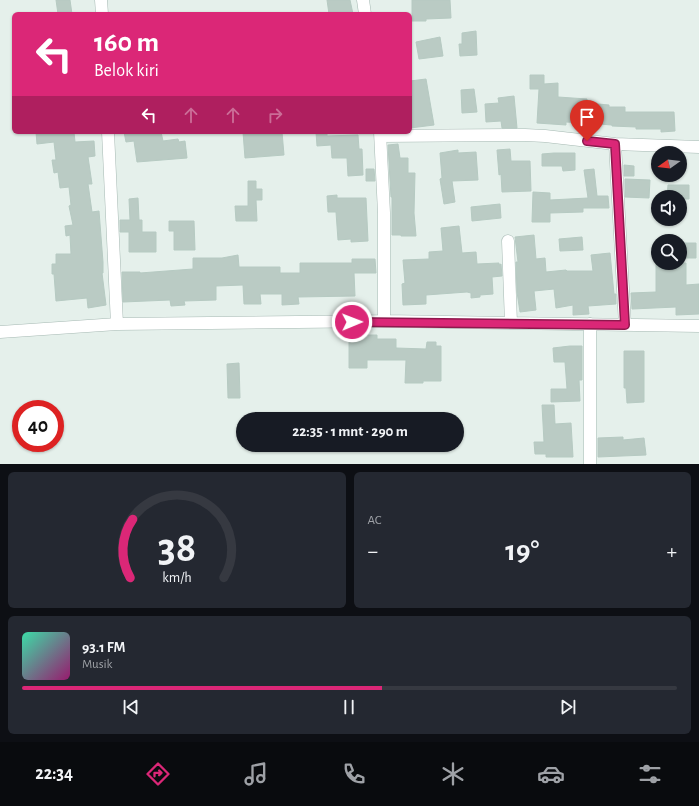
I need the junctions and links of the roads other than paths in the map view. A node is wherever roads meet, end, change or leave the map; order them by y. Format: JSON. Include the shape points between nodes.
{"nodes":[{"id":1,"x":101,"y":0,"type":"edge"},
{"id":2,"x":363,"y":0,"type":"edge"},
{"id":3,"x":102,"y":12,"type":"edge"},
{"id":4,"x":365,"y":12,"type":"edge"},
{"id":5,"x":108,"y":134,"type":"edge"},
{"id":6,"x":380,"y":134,"type":"edge"},
{"id":7,"x":615,"y":144,"type":"junction"},
{"id":8,"x":699,"y":147,"type":"edge"},
{"id":9,"x":508,"y":241,"type":"dead end"},
{"id":10,"x":384,"y":321,"type":"junction"},
{"id":11,"x":511,"y":323,"type":"junction"},
{"id":12,"x":117,"y":324,"type":"junction"},
{"id":13,"x":590,"y":324,"type":"junction"},
{"id":14,"x":625,"y":325,"type":"junction"},
{"id":15,"x":699,"y":326,"type":"edge"},
{"id":16,"x":0,"y":332,"type":"edge"},
{"id":17,"x":590,"y":464,"type":"edge"}],
"edges":[{"from":1,"to":3,"type":"street"},
{"from":2,"to":4,"type":"street"},
{"from":5,"to":12,"type":"street"},
{"from":6,"to":7,"type":"street","via":[[524,135]]},
{"from":6,"to":10,"type":"street","via":[[384,213]]},
{"from":7,"to":8,"type":"street"},
{"from":7,"to":14,"type":"street"},
{"from":9,"to":11,"type":"street"},
{"from":10,"to":11,"type":"street"},
{"from":10,"to":12,"type":"street"},
{"from":11,"to":13,"type":"street"},
{"from":12,"to":16,"type":"street"},
{"from":13,"to":14,"type":"street"},
{"from":13,"to":17,"type":"street"},
{"from":14,"to":15,"type":"street"}]}
